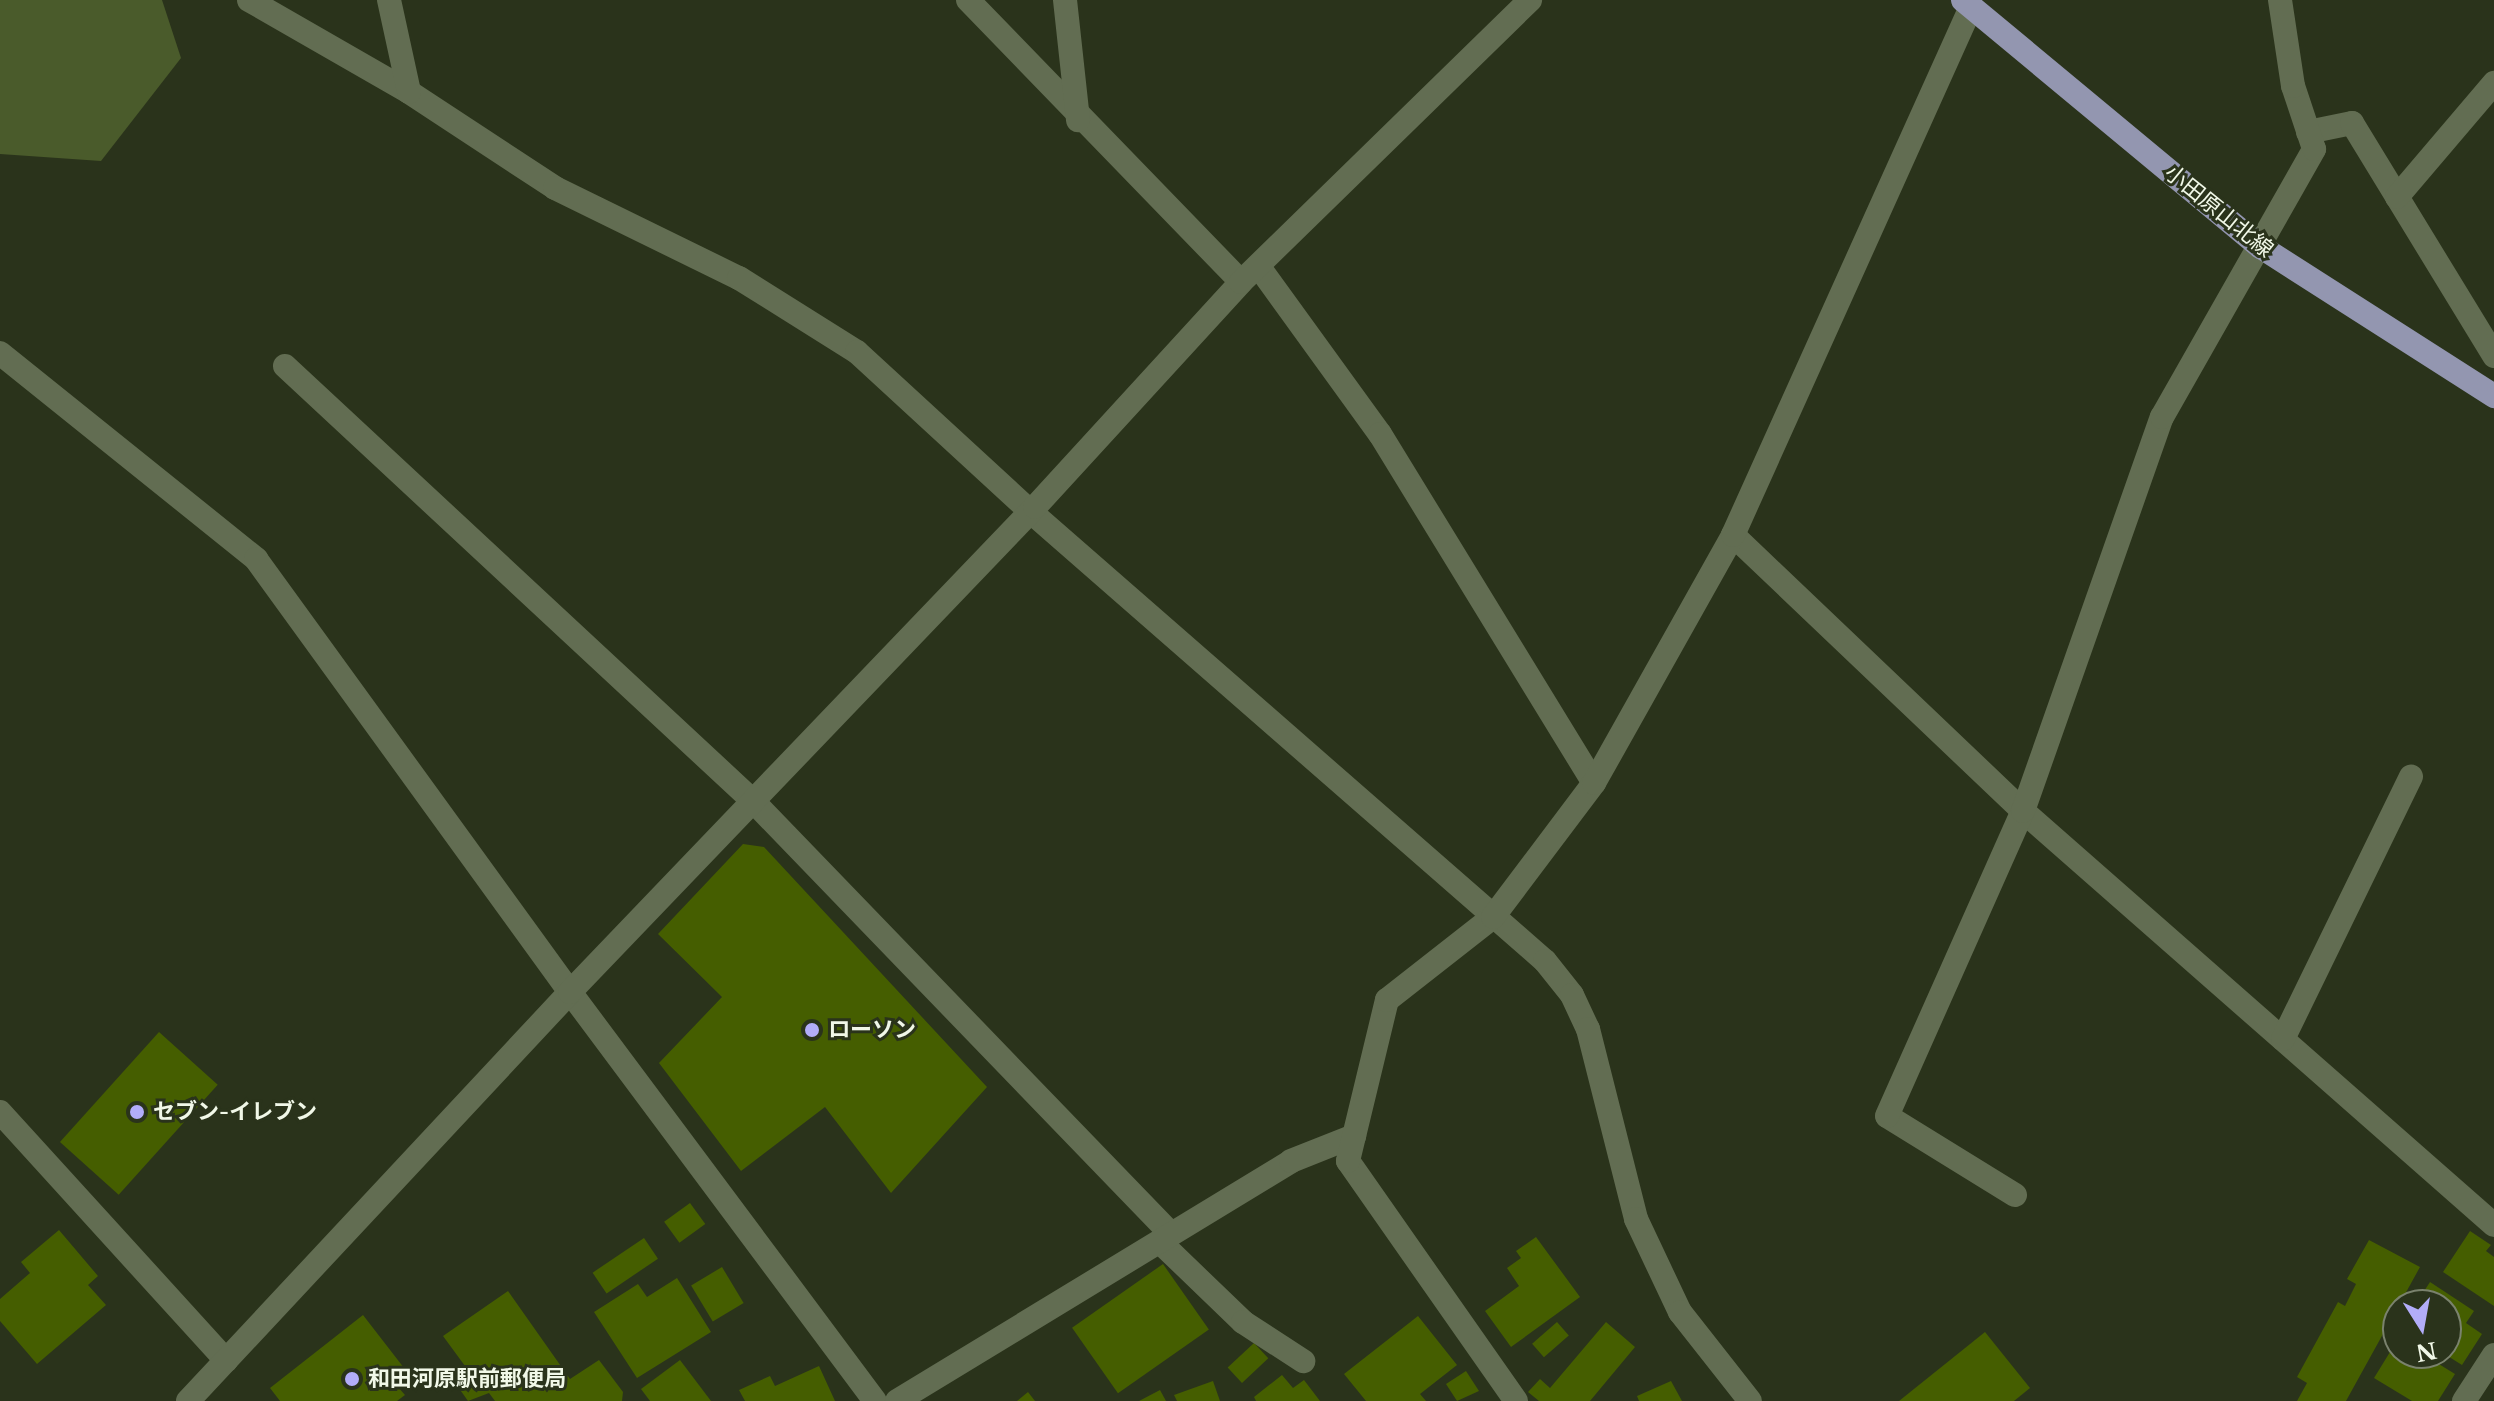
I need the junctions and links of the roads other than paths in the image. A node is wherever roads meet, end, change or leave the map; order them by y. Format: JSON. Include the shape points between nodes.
{"nodes":[{"id":1,"x":249,"y":0,"type":"edge"},
{"id":2,"x":389,"y":0,"type":"edge"},
{"id":3,"x":968,"y":0,"type":"edge"},
{"id":4,"x":1065,"y":0,"type":"edge"},
{"id":5,"x":1530,"y":0,"type":"edge"},
{"id":6,"x":2280,"y":0,"type":"edge"},
{"id":7,"x":1967,"y":3,"type":"edge"},
{"id":8,"x":2494,"y":83,"type":"edge"},
{"id":9,"x":409,"y":92,"type":"junction"},
{"id":10,"x":1078,"y":120,"type":"junction"},
{"id":11,"x":2308,"y":132,"type":"junction"},
{"id":12,"x":2397,"y":197,"type":"junction"},
{"id":13,"x":2261,"y":247,"type":"junction"},
{"id":14,"x":1250,"y":275,"type":"junction"},
{"id":15,"x":0,"y":353,"type":"edge"},
{"id":16,"x":2494,"y":355,"type":"edge"},
{"id":17,"x":285,"y":366,"type":"dead end"},
{"id":18,"x":2494,"y":396,"type":"edge"},
{"id":19,"x":1031,"y":512,"type":"junction"},
{"id":20,"x":1733,"y":535,"type":"junction"},
{"id":21,"x":2411,"y":776,"type":"dead end"},
{"id":22,"x":1594,"y":783,"type":"junction"},
{"id":23,"x":754,"y":802,"type":"junction"},
{"id":24,"x":2023,"y":811,"type":"junction"},
{"id":25,"x":1493,"y":917,"type":"junction"},
{"id":26,"x":570,"y":992,"type":"junction"},
{"id":27,"x":2283,"y":1039,"type":"junction"},
{"id":28,"x":0,"y":1112,"type":"edge"},
{"id":29,"x":1354,"y":1136,"type":"junction"},
{"id":30,"x":2015,"y":1195,"type":"dead end"},
{"id":31,"x":2494,"y":1225,"type":"edge"},
{"id":32,"x":1165,"y":1238,"type":"junction"},
{"id":33,"x":2494,"y":1355,"type":"edge"},
{"id":34,"x":226,"y":1360,"type":"junction"},
{"id":35,"x":1303,"y":1361,"type":"dead end"},
{"id":36,"x":188,"y":1401,"type":"edge"},
{"id":37,"x":875,"y":1401,"type":"edge"},
{"id":38,"x":897,"y":1401,"type":"edge"},
{"id":39,"x":1516,"y":1401,"type":"edge"},
{"id":40,"x":1750,"y":1401,"type":"edge"},
{"id":41,"x":2464,"y":1401,"type":"edge"}],
"edges":[{"from":1,"to":9,"type":"street"},
{"from":2,"to":9,"type":"street"},
{"from":3,"to":10,"type":"street"},
{"from":4,"to":10,"type":"street"},
{"from":5,"to":14,"type":"street"},
{"from":6,"to":11,"type":"street","via":[[2293,86]]},
{"from":7,"to":13,"type":"main road","name":"小田原山北線"},
{"from":7,"to":20,"type":"street"},
{"from":8,"to":12,"type":"street"},
{"from":9,"to":19,"type":"street","via":[[555,188],[739,278],[857,352]]},
{"from":10,"to":14,"type":"street"},
{"from":11,"to":12,"type":"street","via":[[2352,123]]},
{"from":11,"to":13,"type":"street","via":[[2314,149]]},
{"from":12,"to":16,"type":"street"},
{"from":13,"to":18,"type":"main road","name":"小田原山北線"},
{"from":13,"to":24,"type":"street","via":[[2162,417]]},
{"from":14,"to":19,"type":"street"},
{"from":14,"to":22,"type":"street","via":[[1380,434]]},
{"from":15,"to":26,"type":"street","via":[[256,559]]},
{"from":17,"to":23,"type":"street"},
{"from":19,"to":23,"type":"street"},
{"from":19,"to":25,"type":"street"},
{"from":20,"to":22,"type":"street"},
{"from":20,"to":24,"type":"street"},
{"from":21,"to":27,"type":"street"},
{"from":22,"to":25,"type":"street"},
{"from":23,"to":26,"type":"street"},
{"from":23,"to":32,"type":"street"},
{"from":24,"to":27,"type":"street"},
{"from":24,"to":30,"type":"street","via":[[1887,1116]]},
{"from":25,"to":29,"type":"street","via":[[1387,1000]]},
{"from":25,"to":40,"type":"street","via":[[1545,961],[1572,995],[1588,1029],[1636,1219],[1680,1312]]},
{"from":26,"to":34,"type":"street"},
{"from":26,"to":37,"type":"street"},
{"from":27,"to":31,"type":"street"},
{"from":28,"to":34,"type":"street"},
{"from":29,"to":32,"type":"street","via":[[1291,1161]]},
{"from":29,"to":39,"type":"street","via":[[1348,1161]]},
{"from":32,"to":35,"type":"street","via":[[1243,1322]]},
{"from":32,"to":38,"type":"street"},
{"from":33,"to":41,"type":"street"},
{"from":34,"to":36,"type":"street"}]}
